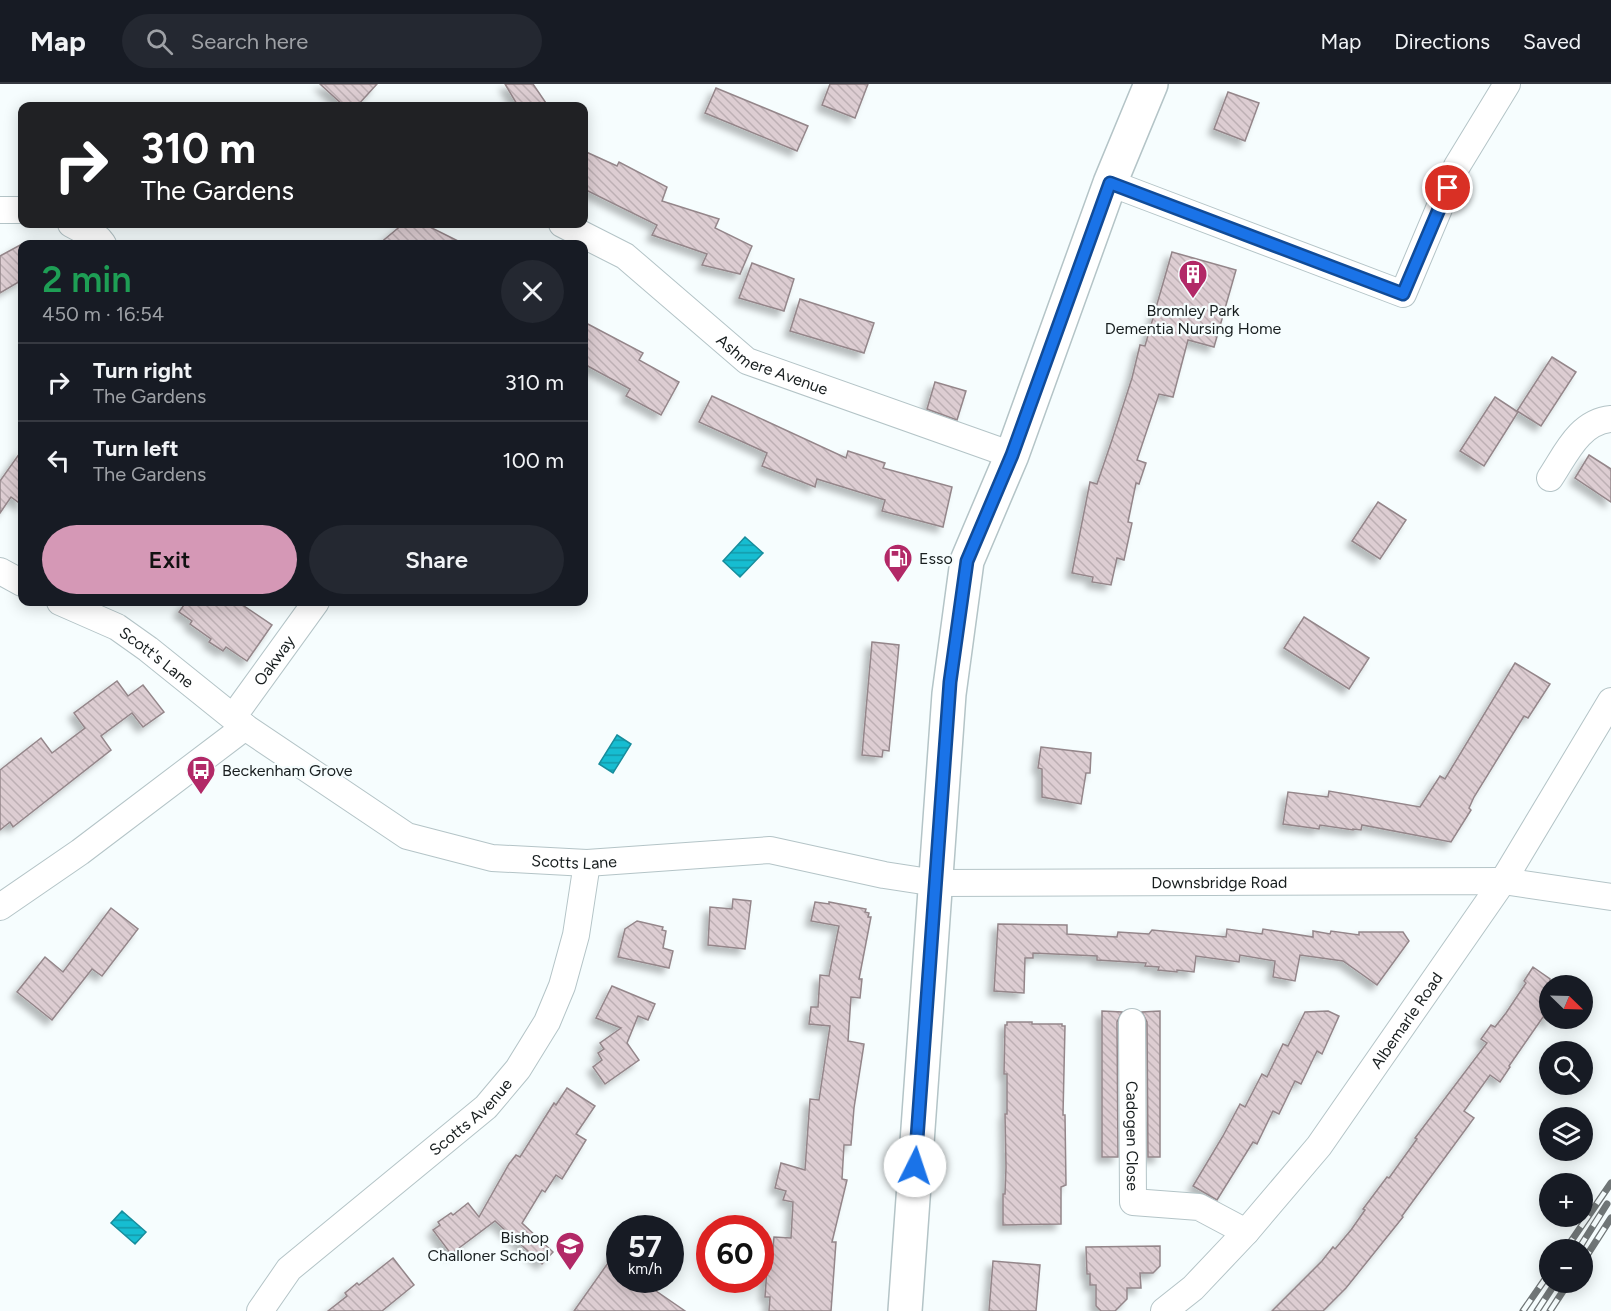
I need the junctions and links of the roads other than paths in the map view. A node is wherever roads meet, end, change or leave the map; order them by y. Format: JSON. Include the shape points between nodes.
{"nodes":[{"id":1,"x":1151,"y":84,"type":"edge"},
{"id":2,"x":1507,"y":84,"type":"edge"},
{"id":3,"x":1110,"y":183,"type":"junction"},
{"id":4,"x":0,"y":210,"type":"edge"},
{"id":5,"x":18,"y":210,"type":"edge"},
{"id":6,"x":78,"y":228,"type":"edge"},
{"id":7,"x":570,"y":228,"type":"edge"},
{"id":8,"x":100,"y":240,"type":"edge"},
{"id":9,"x":1611,"y":418,"type":"edge"},
{"id":10,"x":1012,"y":455,"type":"junction"},
{"id":11,"x":1550,"y":478,"type":"dead end"},
{"id":12,"x":0,"y":571,"type":"edge"},
{"id":13,"x":18,"y":581,"type":"edge"},
{"id":14,"x":69,"y":606,"type":"edge"},
{"id":15,"x":313,"y":606,"type":"edge"},
{"id":16,"x":1611,"y":701,"type":"edge"},
{"id":17,"x":239,"y":722,"type":"junction"},
{"id":18,"x":587,"y":863,"type":"junction"},
{"id":19,"x":1503,"y":881,"type":"junction"},
{"id":20,"x":936,"y":883,"type":"junction"},
{"id":21,"x":1611,"y":897,"type":"edge"},
{"id":22,"x":0,"y":907,"type":"edge"},
{"id":23,"x":1132,"y":1022,"type":"dead end"},
{"id":24,"x":1246,"y":1232,"type":"junction"},
{"id":25,"x":260,"y":1311,"type":"edge"},
{"id":26,"x":905,"y":1311,"type":"edge"},
{"id":27,"x":1164,"y":1311,"type":"edge"}],
"edges":[{"from":1,"to":3,"type":"main road"},
{"from":2,"to":3,"type":"street","via":[[1457,166],[1403,294]]},
{"from":3,"to":10,"type":"main road"},
{"from":4,"to":5,"type":"street"},
{"from":6,"to":8,"type":"street"},
{"from":7,"to":10,"type":"street","name":"Ashmere Avenue","via":[[625,256],[747,361]]},
{"from":9,"to":11,"type":"street","via":[[1592,424],[1579,434]]},
{"from":10,"to":20,"type":"main road","via":[[967,561],[951,670]]},
{"from":12,"to":13,"type":"street"},
{"from":14,"to":17,"type":"street","name":"Scott's Lane","via":[[117,627]]},
{"from":15,"to":17,"type":"street","name":"Oakway"},
{"from":16,"to":19,"type":"street","name":"Albemarle Road"},
{"from":17,"to":18,"type":"street","name":"Scotts Lane","via":[[407,836],[492,858]]},
{"from":17,"to":22,"type":"street","via":[[80,852]]},
{"from":18,"to":20,"type":"street","name":"Scotts Lane","via":[[770,850]]},
{"from":18,"to":25,"type":"street","name":"Scotts Avenue","via":[[576,934],[562,986],[547,1022],[518,1070],[486,1107],[289,1269]]},
{"from":19,"to":20,"type":"street","name":"Downsbridge Road"},
{"from":19,"to":21,"type":"street","name":"Downsbridge Road"},
{"from":19,"to":24,"type":"street","name":"Albemarle Road","via":[[1319,1146]]},
{"from":20,"to":26,"type":"main road"},
{"from":23,"to":24,"type":"street","name":"Cadogen Close","via":[[1133,1202],[1199,1207]]},
{"from":24,"to":27,"type":"street","name":"Albemarle Road","via":[[1193,1288]]}]}
